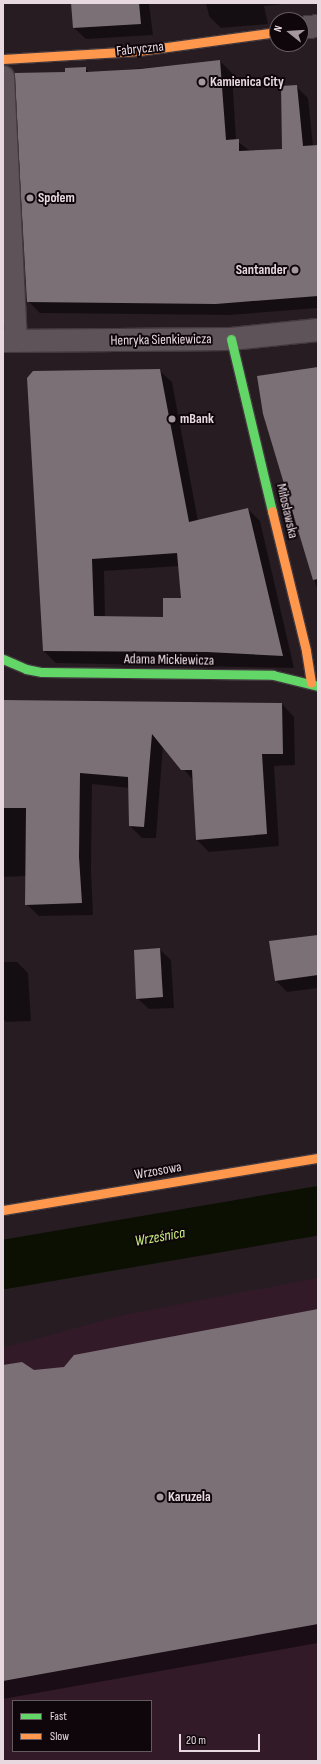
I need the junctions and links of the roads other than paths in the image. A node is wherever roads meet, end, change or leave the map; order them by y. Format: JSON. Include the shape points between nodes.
{"nodes":[{"id":1,"x":269,"y":33,"type":"edge"},
{"id":2,"x":3,"y":59,"type":"edge"},
{"id":3,"x":3,"y":77,"type":"edge"},
{"id":4,"x":318,"y":330,"type":"edge"},
{"id":5,"x":231,"y":339,"type":"junction"},
{"id":6,"x":10,"y":341,"type":"edge"},
{"id":7,"x":3,"y":659,"type":"edge"},
{"id":8,"x":314,"y":685,"type":"edge"},
{"id":9,"x":318,"y":1158,"type":"edge"},
{"id":10,"x":3,"y":1210,"type":"edge"}],
"edges":[{"from":1,"to":2,"type":"street","name":"Fabryczna","via":[[138,51]]},
{"from":3,"to":6,"type":"street"},
{"from":4,"to":5,"type":"street","name":"Henryka Sienkiewicza"},
{"from":5,"to":6,"type":"street","name":"Henryka Sienkiewicza"},
{"from":5,"to":8,"type":"street","name":"Miłosławska"},
{"from":7,"to":8,"type":"street","name":"Adama Mickiewicza","via":[[26,669],[42,672],[273,675]]},
{"from":9,"to":10,"type":"street","name":"Wrzosowa"}]}
